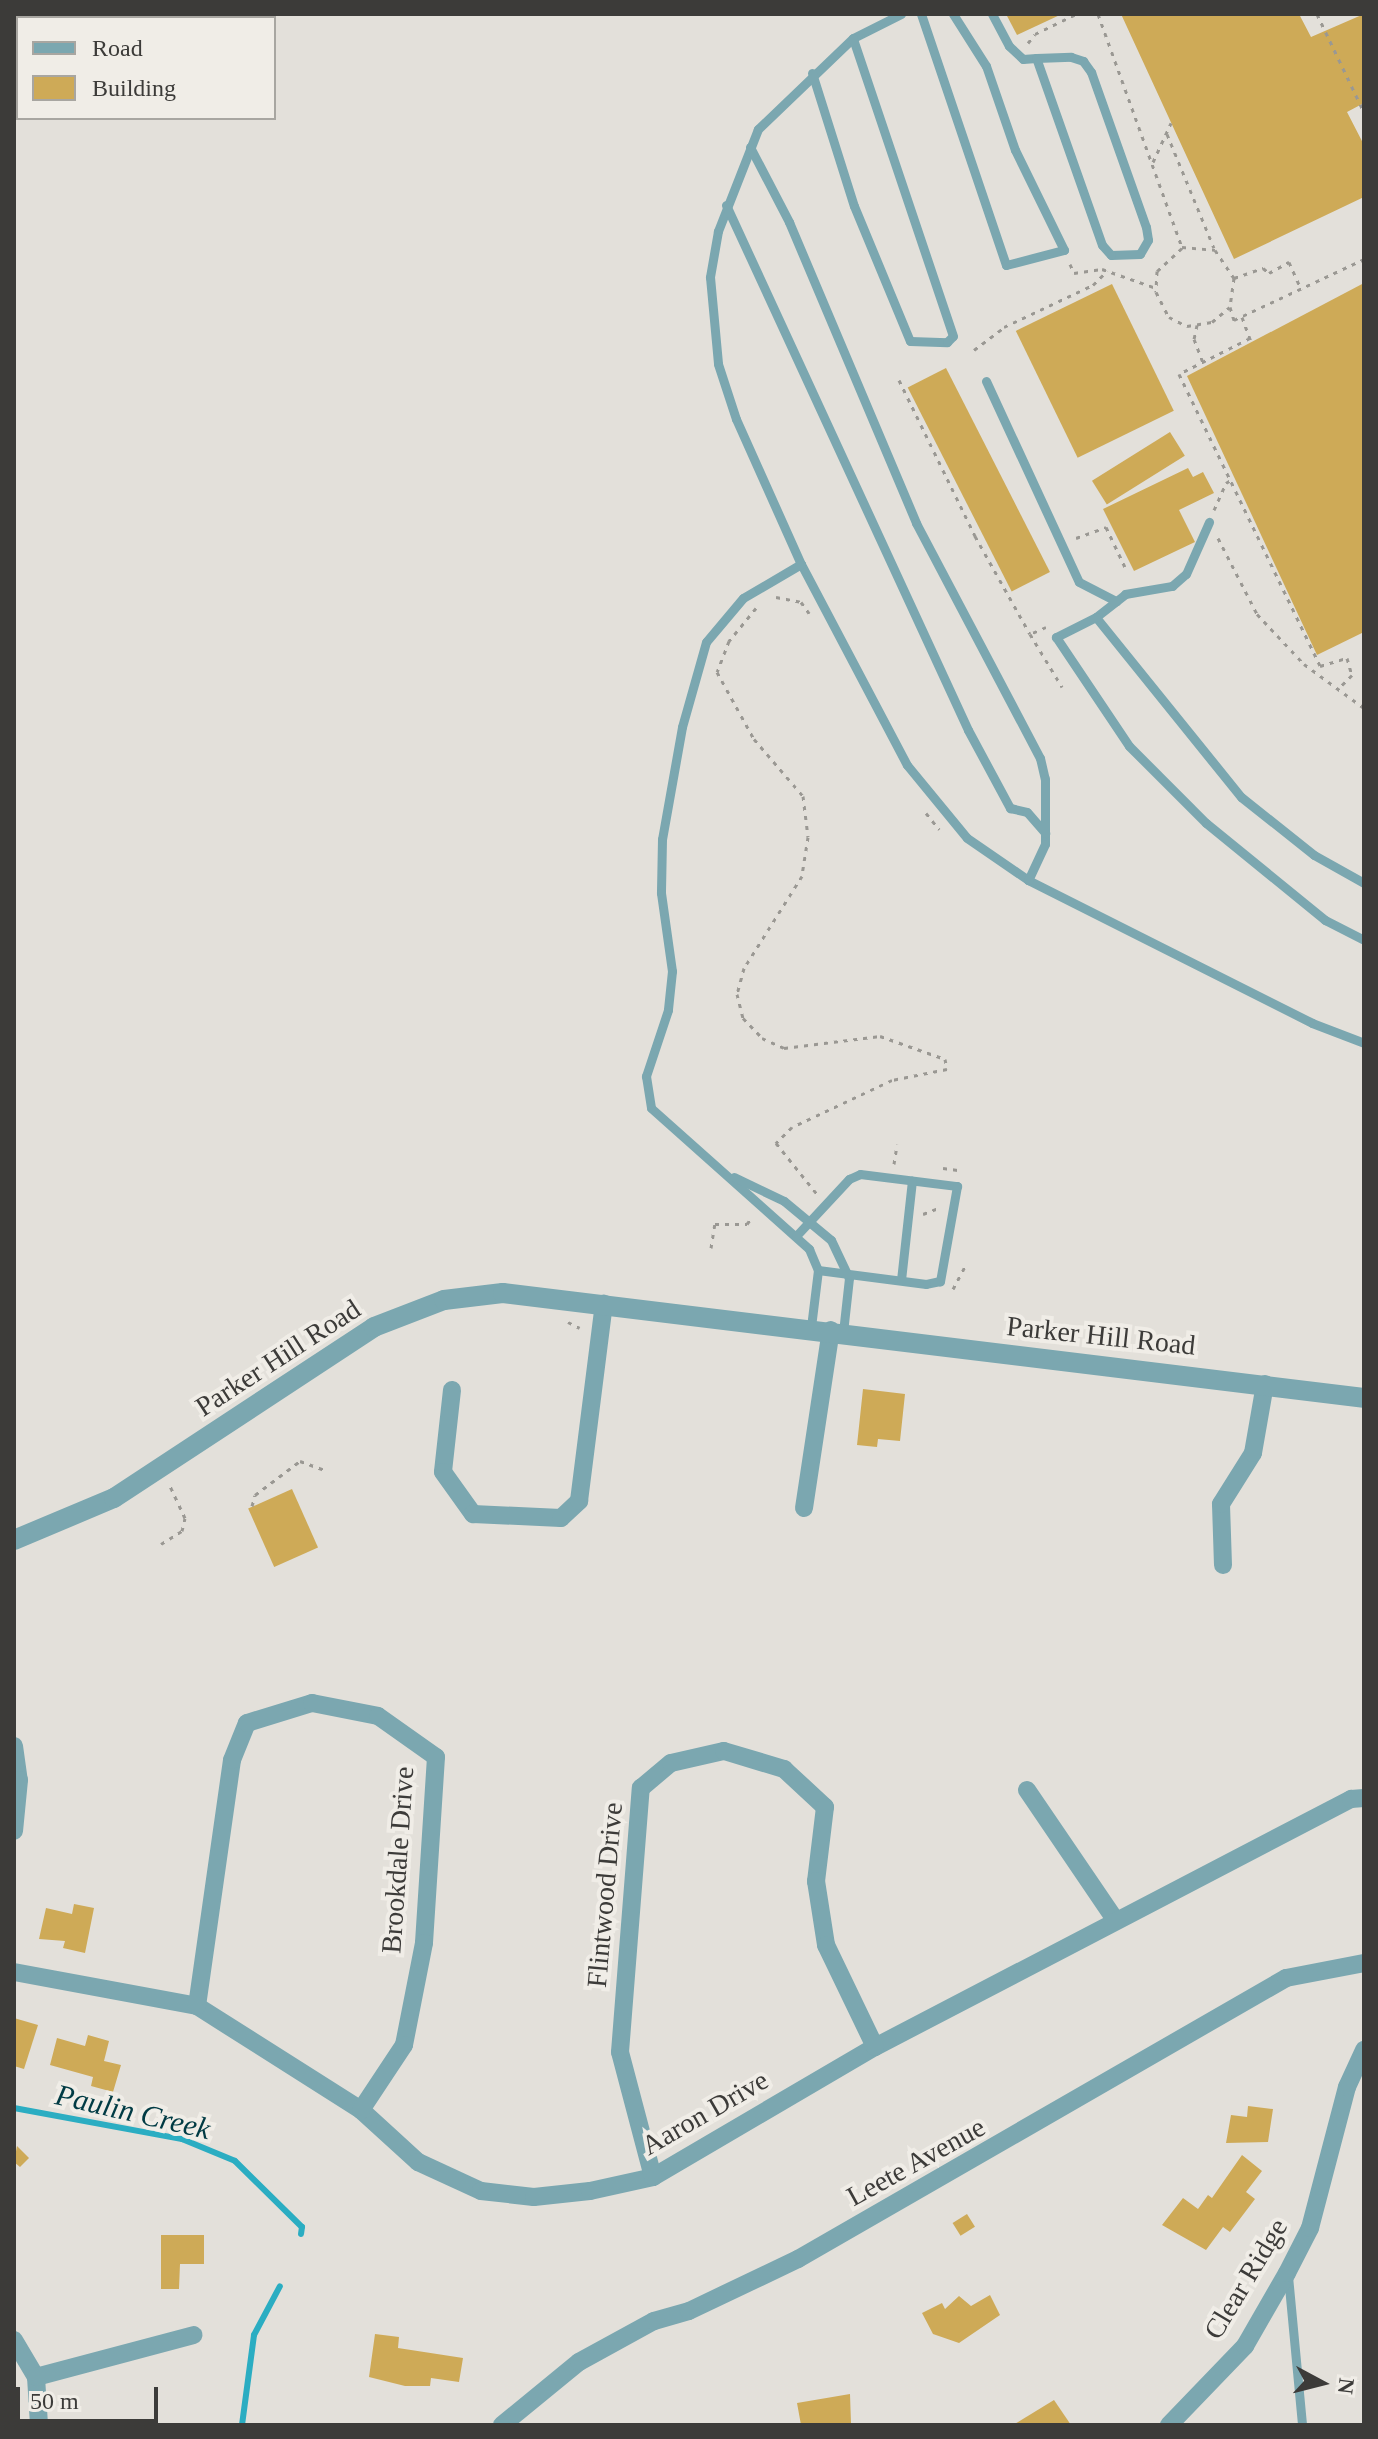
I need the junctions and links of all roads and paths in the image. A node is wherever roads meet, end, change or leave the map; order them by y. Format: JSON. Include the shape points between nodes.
{"nodes":[{"id":1,"x":901,"y":14,"type":"edge"},
{"id":2,"x":921,"y":14,"type":"edge"},
{"id":3,"x":953,"y":14,"type":"edge"},
{"id":4,"x":992,"y":14,"type":"edge"},
{"id":5,"x":1076,"y":14,"type":"edge"},
{"id":6,"x":1098,"y":14,"type":"edge"},
{"id":7,"x":1317,"y":14,"type":"edge"},
{"id":8,"x":853,"y":38,"type":"junction"},
{"id":9,"x":1026,"y":46,"type":"dead end"},
{"id":10,"x":1036,"y":58,"type":"junction"},
{"id":11,"x":812,"y":73,"type":"junction"},
{"id":12,"x":1364,"y":112,"type":"edge"},
{"id":13,"x":1171,"y":123,"type":"dead end"},
{"id":14,"x":1167,"y":134,"type":"junction"},
{"id":15,"x":750,"y":147,"type":"junction"},
{"id":16,"x":1153,"y":162,"type":"junction"},
{"id":17,"x":726,"y":205,"type":"junction"},
{"id":18,"x":1182,"y":247,"type":"junction"},
{"id":19,"x":1064,"y":250,"type":"junction"},
{"id":20,"x":1215,"y":250,"type":"junction"},
{"id":21,"x":1364,"y":259,"type":"edge"},
{"id":22,"x":1107,"y":271,"type":"junction"},
{"id":23,"x":1234,"y":278,"type":"junction"},
{"id":24,"x":1156,"y":288,"type":"junction"},
{"id":25,"x":1301,"y":289,"type":"junction"},
{"id":26,"x":1230,"y":307,"type":"junction"},
{"id":27,"x":1242,"y":317,"type":"junction"},
{"id":28,"x":1197,"y":325,"type":"junction"},
{"id":29,"x":974,"y":350,"type":"dead end"},
{"id":30,"x":1202,"y":360,"type":"junction"},
{"id":31,"x":1205,"y":367,"type":"dead end"},
{"id":32,"x":899,"y":380,"type":"dead end"},
{"id":33,"x":986,"y":381,"type":"dead end"},
{"id":34,"x":1234,"y":478,"type":"dead end"},
{"id":35,"x":1228,"y":482,"type":"junction"},
{"id":36,"x":1209,"y":522,"type":"junction"},
{"id":37,"x":1061,"y":543,"type":"junction"},
{"id":38,"x":801,"y":564,"type":"junction"},
{"id":39,"x":1125,"y":567,"type":"dead end"},
{"id":40,"x":1116,"y":601,"type":"junction"},
{"id":41,"x":810,"y":615,"type":"dead end"},
{"id":42,"x":1096,"y":617,"type":"junction"},
{"id":43,"x":1030,"y":634,"type":"dead end"},
{"id":44,"x":1337,"y":690,"type":"junction"},
{"id":45,"x":1364,"y":708,"type":"edge"},
{"id":46,"x":925,"y":812,"type":"dead end"},
{"id":47,"x":944,"y":833,"type":"dead end"},
{"id":48,"x":1045,"y":833,"type":"junction"},
{"id":49,"x":1028,"y":880,"type":"junction"},
{"id":50,"x":1364,"y":883,"type":"edge"},
{"id":51,"x":1364,"y":940,"type":"edge"},
{"id":52,"x":1364,"y":1043,"type":"edge"},
{"id":53,"x":897,"y":1144,"type":"dead end"},
{"id":54,"x":728,"y":1174,"type":"junction"},
{"id":55,"x":892,"y":1178,"type":"junction"},
{"id":56,"x":912,"y":1181,"type":"junction"},
{"id":57,"x":826,"y":1202,"type":"junction"},
{"id":58,"x":942,"y":1207,"type":"dead end"},
{"id":59,"x":759,"y":1208,"type":"junction"},
{"id":60,"x":907,"y":1219,"type":"junction"},
{"id":61,"x":810,"y":1220,"type":"junction"},
{"id":62,"x":796,"y":1236,"type":"junction"},
{"id":63,"x":711,"y":1248,"type":"dead end"},
{"id":64,"x":818,"y":1270,"type":"junction"},
{"id":65,"x":847,"y":1274,"type":"junction"},
{"id":66,"x":901,"y":1280,"type":"junction"},
{"id":67,"x":604,"y":1304,"type":"junction"},
{"id":68,"x":566,"y":1321,"type":"dead end"},
{"id":69,"x":580,"y":1328,"type":"dead end"},
{"id":70,"x":828,"y":1330,"type":"junction"},
{"id":71,"x":1265,"y":1384,"type":"junction"},
{"id":72,"x":452,"y":1390,"type":"dead end"},
{"id":73,"x":1364,"y":1398,"type":"edge"},
{"id":74,"x":325,"y":1470,"type":"dead end"},
{"id":75,"x":179,"y":1472,"type":"dead end"},
{"id":76,"x":168,"y":1480,"type":"junction"},
{"id":77,"x":155,"y":1488,"type":"dead end"},
{"id":78,"x":252,"y":1506,"type":"dead end"},
{"id":79,"x":804,"y":1508,"type":"dead end"},
{"id":80,"x":14,"y":1540,"type":"edge"},
{"id":81,"x":161,"y":1544,"type":"dead end"},
{"id":82,"x":1223,"y":1565,"type":"dead end"},
{"id":83,"x":14,"y":1746,"type":"edge"},
{"id":84,"x":1027,"y":1790,"type":"dead end"},
{"id":85,"x":1364,"y":1798,"type":"edge"},
{"id":86,"x":14,"y":1831,"type":"edge"},
{"id":87,"x":1116,"y":1921,"type":"junction"},
{"id":88,"x":1364,"y":1963,"type":"edge"},
{"id":89,"x":14,"y":1972,"type":"edge"},
{"id":90,"x":197,"y":2006,"type":"junction"},
{"id":91,"x":875,"y":2047,"type":"junction"},
{"id":92,"x":1364,"y":2050,"type":"edge"},
{"id":93,"x":361,"y":2110,"type":"junction"},
{"id":94,"x":653,"y":2177,"type":"junction"},
{"id":95,"x":1287,"y":2273,"type":"junction"},
{"id":96,"x":194,"y":2335,"type":"dead end"},
{"id":97,"x":14,"y":2340,"type":"edge"},
{"id":98,"x":36,"y":2377,"type":"junction"},
{"id":99,"x":39,"y":2425,"type":"edge"},
{"id":100,"x":502,"y":2425,"type":"edge"},
{"id":101,"x":1169,"y":2425,"type":"edge"},
{"id":102,"x":1302,"y":2425,"type":"edge"}],
"edges":[{"from":1,"to":8,"type":"lane"},
{"from":2,"to":19,"type":"lane","via":[[1006,265]]},
{"from":3,"to":19,"type":"lane","via":[[983,60],[1015,150]]},
{"from":4,"to":10,"type":"lane","via":[[1014,52]]},
{"from":5,"to":9,"type":"path","via":[[1035,34]]},
{"from":6,"to":16,"type":"path"},
{"from":7,"to":12,"type":"path"},
{"from":8,"to":11,"type":"lane"},
{"from":8,"to":11,"type":"lane","via":[[953,336],[947,342],[910,341],[854,206]]},
{"from":10,"to":10,"type":"lane","via":[[1102,245],[1124,258],[1140,254],[1148,240],[1146,227],[1091,72],[1071,57]]},
{"from":11,"to":15,"type":"lane","via":[[758,129]]},
{"from":13,"to":14,"type":"path"},
{"from":14,"to":16,"type":"path"},
{"from":14,"to":20,"type":"path"},
{"from":15,"to":17,"type":"lane"},
{"from":15,"to":48,"type":"lane","via":[[789,222],[916,523],[1040,758]]},
{"from":16,"to":18,"type":"path"},
{"from":17,"to":38,"type":"lane","via":[[710,277],[718,364],[736,419]]},
{"from":17,"to":48,"type":"lane","via":[[968,730],[1010,808],[1027,812]]},
{"from":18,"to":20,"type":"path"},
{"from":18,"to":24,"type":"path","via":[[1157,271]]},
{"from":19,"to":22,"type":"path","via":[[1074,273]]},
{"from":20,"to":23,"type":"path"},
{"from":21,"to":25,"type":"path"},
{"from":22,"to":24,"type":"path"},
{"from":22,"to":29,"type":"path","via":[[1093,285],[1004,327]]},
{"from":23,"to":25,"type":"path","via":[[1263,268],[1269,273],[1289,262]]},
{"from":23,"to":26,"type":"path"},
{"from":24,"to":28,"type":"path","via":[[1169,317]]},
{"from":25,"to":27,"type":"path"},
{"from":26,"to":27,"type":"path","via":[[1234,320]]},
{"from":26,"to":28,"type":"path","via":[[1212,322]]},
{"from":27,"to":30,"type":"path","via":[[1250,340]]},
{"from":28,"to":30,"type":"path","via":[[1194,339]]},
{"from":30,"to":31,"type":"path"},
{"from":30,"to":35,"type":"path","via":[[1179,374]]},
{"from":32,"to":43,"type":"path"},
{"from":33,"to":37,"type":"lane"},
{"from":34,"to":35,"type":"path"},
{"from":35,"to":36,"type":"path"},
{"from":35,"to":44,"type":"path","via":[[1320,666],[1347,658],[1352,675]]},
{"from":36,"to":40,"type":"lane","via":[[1186,574],[1172,586],[1125,594]]},
{"from":36,"to":44,"type":"path","via":[[1257,614]]},
{"from":37,"to":39,"type":"path","via":[[1106,527]]},
{"from":37,"to":40,"type":"lane","via":[[1079,582]]},
{"from":38,"to":49,"type":"lane","via":[[914,775],[967,838]]},
{"from":38,"to":54,"type":"lane","via":[[743,598],[706,642],[682,727],[662,839],[661,893],[672,971],[668,1010],[646,1076],[651,1108]]},
{"from":40,"to":42,"type":"lane"},
{"from":41,"to":57,"type":"path","via":[[788,596],[763,601],[729,641],[717,672],[754,739],[803,796],[808,837],[802,876],[744,968],[737,994],[743,1018],[762,1038],[784,1048],[880,1036],[945,1059],[947,1069],[892,1080],[792,1127],[776,1143]]},
{"from":42,"to":50,"type":"lane","via":[[1241,797],[1314,855]]},
{"from":42,"to":51,"type":"lane","via":[[1056,637],[1129,746],[1221,837],[1325,920]]},
{"from":44,"to":45,"type":"path"},
{"from":46,"to":47,"type":"path"},
{"from":48,"to":49,"type":"lane"},
{"from":49,"to":52,"type":"lane","via":[[1312,1023]]},
{"from":53,"to":55,"type":"path"},
{"from":54,"to":59,"type":"lane"},
{"from":54,"to":61,"type":"lane"},
{"from":55,"to":56,"type":"lane"},
{"from":55,"to":57,"type":"lane","via":[[860,1174]]},
{"from":56,"to":60,"type":"lane"},
{"from":56,"to":66,"type":"lane","via":[[957,1186],[940,1281]]},
{"from":57,"to":61,"type":"lane"},
{"from":58,"to":60,"type":"path"},
{"from":59,"to":62,"type":"lane"},
{"from":59,"to":63,"type":"path","via":[[747,1224],[715,1224]]},
{"from":60,"to":66,"type":"lane"},
{"from":61,"to":62,"type":"lane"},
{"from":61,"to":65,"type":"lane","via":[[831,1240]]},
{"from":62,"to":64,"type":"lane"},
{"from":64,"to":65,"type":"lane"},
{"from":64,"to":70,"type":"lane"},
{"from":65,"to":66,"type":"lane"},
{"from":65,"to":70,"type":"lane"},
{"from":67,"to":70,"type":"street","name":"Parker Hill Road"},
{"from":67,"to":72,"type":"street","via":[[579,1501],[561,1518],[473,1514],[443,1472]]},
{"from":67,"to":80,"type":"street","name":"Parker Hill Road","via":[[503,1293],[444,1300],[374,1327],[114,1498]]},
{"from":68,"to":69,"type":"path"},
{"from":70,"to":71,"type":"street","name":"Parker Hill Road"},
{"from":70,"to":79,"type":"street"},
{"from":71,"to":73,"type":"street","name":"Parker Hill Road"},
{"from":71,"to":82,"type":"street","via":[[1253,1453],[1221,1504]]},
{"from":74,"to":78,"type":"path","via":[[300,1461],[255,1495]]},
{"from":75,"to":76,"type":"path"},
{"from":76,"to":77,"type":"path"},
{"from":76,"to":81,"type":"path","via":[[185,1518],[182,1531]]},
{"from":83,"to":86,"type":"street","via":[[19,1780]]},
{"from":84,"to":87,"type":"street"},
{"from":85,"to":87,"type":"street","name":"Aaron Drive","via":[[1351,1799]]},
{"from":87,"to":91,"type":"street","name":"Aaron Drive"},
{"from":88,"to":100,"type":"street","name":"Leete Avenue","via":[[1286,1978],[798,2259],[689,2311],[654,2321],[579,2362]]},
{"from":89,"to":90,"type":"street","name":"Aaron Drive"},
{"from":90,"to":93,"type":"street","name":"Aaron Drive"},
{"from":90,"to":93,"type":"street","name":"Brookdale Drive","via":[[232,1760],[247,1723],[312,1703],[378,1716],[436,1757],[424,1943],[404,2045]]},
{"from":91,"to":94,"type":"street","name":"Aaron Drive"},
{"from":91,"to":94,"type":"street","name":"Flintwood Drive","via":[[826,1945],[816,1881],[825,1807],[784,1769],[724,1751],[671,1763],[641,1788],[620,2052]]},
{"from":92,"to":95,"type":"street","name":"Clear Ridge","via":[[1347,2087],[1310,2228]]},
{"from":93,"to":94,"type":"street","name":"Aaron Drive","via":[[418,2162],[481,2191],[534,2197]]},
{"from":95,"to":101,"type":"street","name":"Clear Ridge","via":[[1245,2346]]},
{"from":95,"to":102,"type":"lane"},
{"from":96,"to":98,"type":"street"},
{"from":97,"to":98,"type":"street"},
{"from":98,"to":99,"type":"street"}]}
